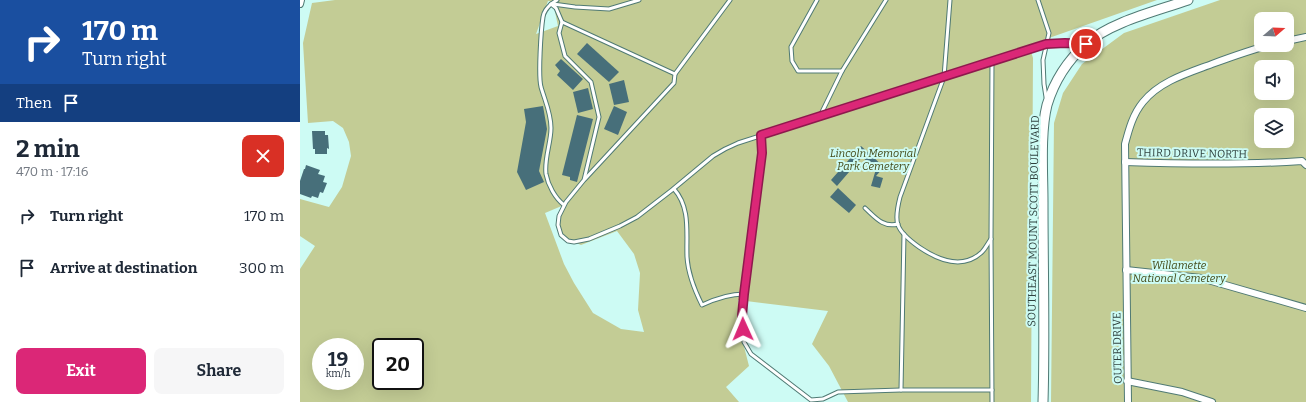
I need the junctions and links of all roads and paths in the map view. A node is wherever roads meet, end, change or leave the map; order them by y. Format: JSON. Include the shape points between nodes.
{"nodes":[{"id":1,"x":301,"y":0,"type":"edge"},
{"id":2,"x":557,"y":0,"type":"edge"},
{"id":3,"x":639,"y":0,"type":"edge"},
{"id":4,"x":730,"y":0,"type":"edge"},
{"id":5,"x":817,"y":0,"type":"edge"},
{"id":6,"x":886,"y":0,"type":"edge"},
{"id":7,"x":950,"y":0,"type":"edge"},
{"id":8,"x":1038,"y":0,"type":"edge"},
{"id":9,"x":1188,"y":0,"type":"edge"},
{"id":10,"x":551,"y":2,"type":"edge"},
{"id":11,"x":300,"y":4,"type":"edge"},
{"id":12,"x":562,"y":22,"type":"junction"},
{"id":13,"x":1306,"y":37,"type":"edge"},
{"id":14,"x":1294,"y":40,"type":"edge"},
{"id":15,"x":1046,"y":44,"type":"junction"},
{"id":16,"x":1086,"y":44,"type":"junction"},
{"id":17,"x":1254,"y":50,"type":"edge"},
{"id":18,"x":992,"y":61,"type":"junction"},
{"id":19,"x":842,"y":71,"type":"junction"},
{"id":20,"x":675,"y":74,"type":"junction"},
{"id":21,"x":944,"y":77,"type":"junction"},
{"id":22,"x":1048,"y":104,"type":"junction"},
{"id":23,"x":820,"y":116,"type":"junction"},
{"id":24,"x":761,"y":135,"type":"junction"},
{"id":25,"x":1125,"y":162,"type":"junction"},
{"id":26,"x":1306,"y":165,"type":"edge"},
{"id":27,"x":584,"y":180,"type":"junction"},
{"id":28,"x":674,"y":189,"type":"junction"},
{"id":29,"x":564,"y":205,"type":"junction"},
{"id":30,"x":865,"y":208,"type":"dead end"},
{"id":31,"x":898,"y":224,"type":"junction"},
{"id":32,"x":904,"y":234,"type":"junction"},
{"id":33,"x":991,"y":239,"type":"junction"},
{"id":34,"x":1126,"y":270,"type":"junction"},
{"id":35,"x":744,"y":294,"type":"junction"},
{"id":36,"x":1306,"y":308,"type":"edge"},
{"id":37,"x":1127,"y":381,"type":"junction"},
{"id":38,"x":901,"y":390,"type":"junction"},
{"id":39,"x":992,"y":390,"type":"junction"},
{"id":40,"x":992,"y":402,"type":"edge"},
{"id":41,"x":1043,"y":402,"type":"edge"},
{"id":42,"x":1128,"y":402,"type":"edge"},
{"id":43,"x":1212,"y":402,"type":"edge"}],
"edges":[{"from":1,"to":11,"type":"street"},
{"from":2,"to":10,"type":"lane"},
{"from":3,"to":10,"type":"lane","via":[[609,9],[575,7]]},
{"from":4,"to":20,"type":"lane"},
{"from":5,"to":19,"type":"lane","via":[[791,47],[792,61],[798,71]]},
{"from":6,"to":19,"type":"lane"},
{"from":7,"to":21,"type":"lane"},
{"from":8,"to":15,"type":"lane","via":[[1049,33]]},
{"from":9,"to":16,"type":"main road","name":"SOUTHEAST MOUNT SCOTT BOULEVARD","via":[[1112,27]]},
{"from":10,"to":12,"type":"lane"},
{"from":10,"to":29,"type":"lane","via":[[543,16],[540,86],[551,121],[546,176],[558,201]]},
{"from":12,"to":20,"type":"lane"},
{"from":12,"to":27,"type":"lane","via":[[560,33],[565,56],[591,82],[599,117]]},
{"from":13,"to":14,"type":"street"},
{"from":15,"to":16,"type":"lane"},
{"from":15,"to":18,"type":"lane"},
{"from":15,"to":22,"type":"lane","via":[[1043,66]]},
{"from":16,"to":22,"type":"main road","name":"SOUTHEAST MOUNT SCOTT BOULEVARD","via":[[1063,71]]},
{"from":17,"to":25,"type":"street","name":"OUTER DRIVE","via":[[1182,75],[1152,93],[1143,102],[1129,127],[1125,144]]},
{"from":18,"to":21,"type":"lane"},
{"from":18,"to":33,"type":"lane"},
{"from":19,"to":23,"type":"lane"},
{"from":20,"to":27,"type":"lane","via":[[674,83]]},
{"from":21,"to":23,"type":"lane"},
{"from":21,"to":31,"type":"lane","via":[[900,197]]},
{"from":22,"to":41,"type":"main road","name":"SOUTHEAST MOUNT SCOTT BOULEVARD","via":[[1044,128],[1043,167]]},
{"from":23,"to":24,"type":"lane"},
{"from":24,"to":28,"type":"lane","via":[[713,156]]},
{"from":24,"to":35,"type":"lane","via":[[762,153]]},
{"from":25,"to":26,"type":"street","name":"THIRD DRIVE NORTH","via":[[1240,164],[1302,161]]},
{"from":25,"to":34,"type":"street","name":"OUTER DRIVE"},
{"from":27,"to":29,"type":"lane"},
{"from":28,"to":29,"type":"lane","via":[[637,217],[582,241],[574,242],[561,235],[558,226]]},
{"from":28,"to":35,"type":"lane","via":[[684,206],[687,222],[687,259],[696,293],[702,304],[719,297]]},
{"from":30,"to":31,"type":"lane","via":[[884,224]]},
{"from":31,"to":32,"type":"lane"},
{"from":32,"to":33,"type":"lane","via":[[931,255],[950,262],[976,256]]},
{"from":32,"to":38,"type":"lane"},
{"from":33,"to":39,"type":"lane"},
{"from":34,"to":36,"type":"street","via":[[1201,278]]},
{"from":34,"to":37,"type":"street","name":"OUTER DRIVE"},
{"from":35,"to":38,"type":"lane","via":[[744,342],[751,354],[810,400],[823,399],[838,392]]},
{"from":37,"to":42,"type":"street","name":"OUTER DRIVE"},
{"from":37,"to":43,"type":"street","via":[[1182,392]]},
{"from":38,"to":39,"type":"lane"},
{"from":39,"to":40,"type":"lane"}]}
